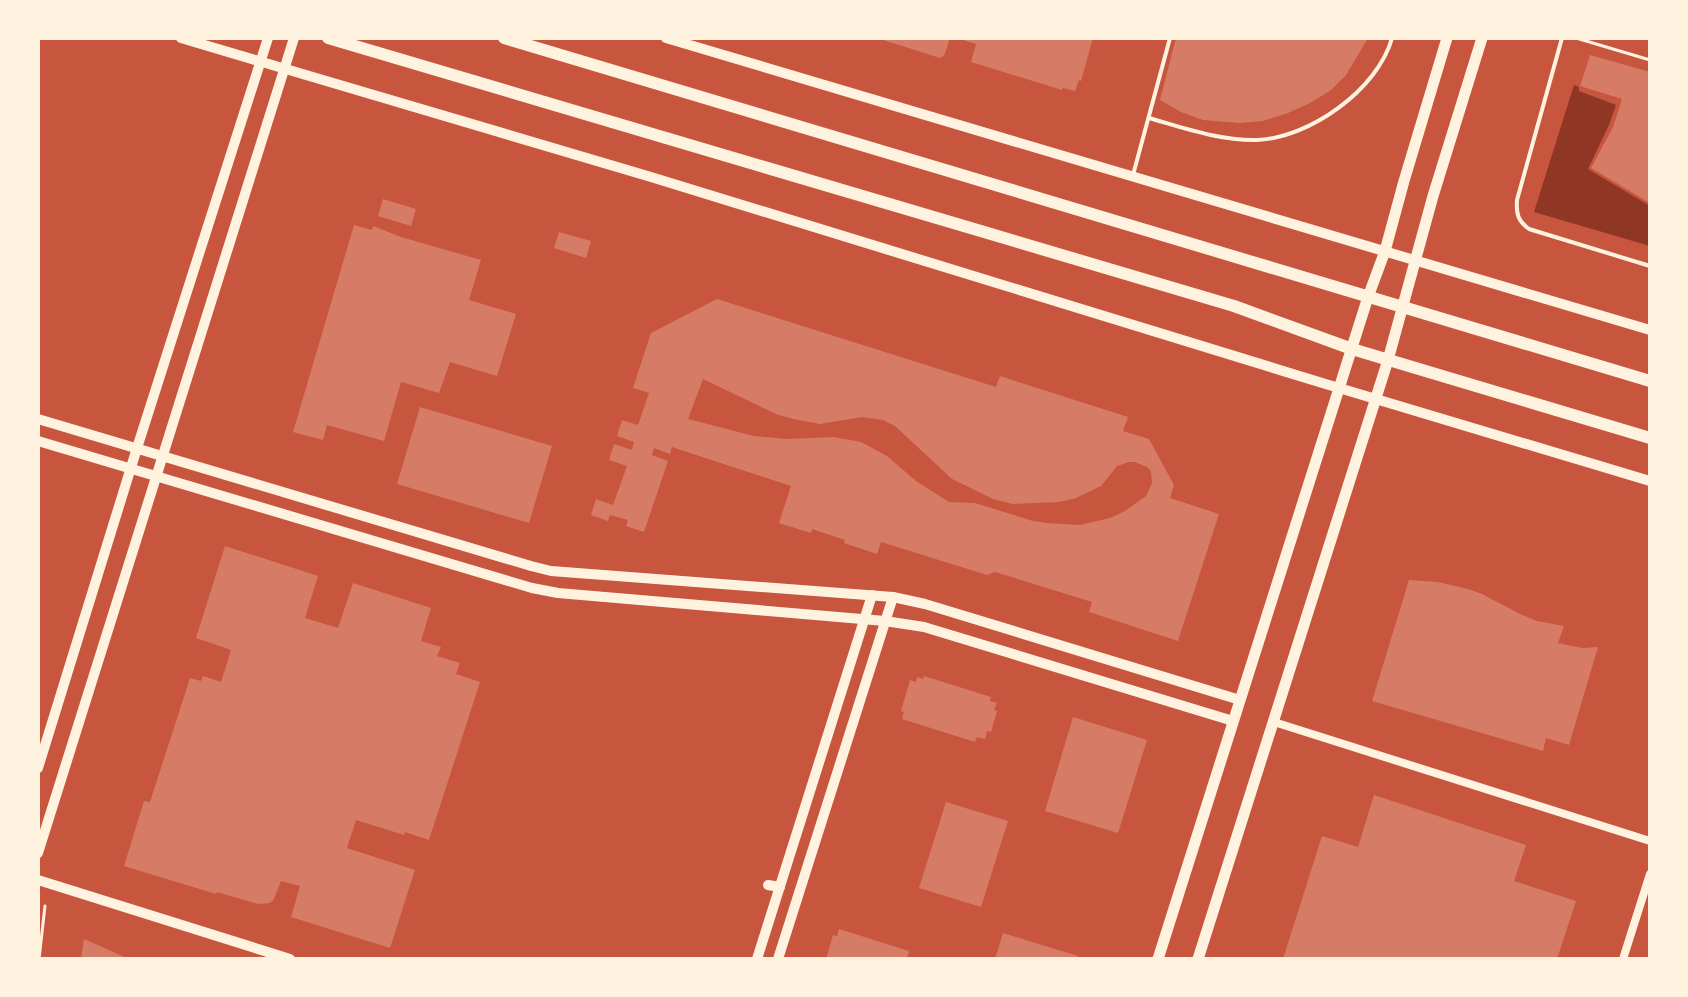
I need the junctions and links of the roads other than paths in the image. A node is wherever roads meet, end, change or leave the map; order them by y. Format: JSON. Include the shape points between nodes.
{"nodes":[{"id":1,"x":181,"y":38,"type":"edge"},
{"id":2,"x":268,"y":38,"type":"edge"},
{"id":3,"x":294,"y":38,"type":"edge"},
{"id":4,"x":328,"y":38,"type":"edge"},
{"id":5,"x":504,"y":38,"type":"edge"},
{"id":6,"x":666,"y":38,"type":"edge"},
{"id":7,"x":1170,"y":38,"type":"edge"},
{"id":8,"x":1392,"y":38,"type":"edge"},
{"id":9,"x":1447,"y":38,"type":"edge"},
{"id":10,"x":1482,"y":38,"type":"edge"},
{"id":11,"x":1562,"y":38,"type":"edge"},
{"id":12,"x":260,"y":61,"type":"junction"},
{"id":13,"x":284,"y":69,"type":"junction"},
{"id":14,"x":1149,"y":118,"type":"junction"},
{"id":15,"x":1133,"y":176,"type":"junction"},
{"id":16,"x":1385,"y":251,"type":"junction"},
{"id":17,"x":1417,"y":261,"type":"junction"},
{"id":18,"x":1650,"y":266,"type":"edge"},
{"id":19,"x":1368,"y":297,"type":"junction"},
{"id":20,"x":1403,"y":308,"type":"junction"},
{"id":21,"x":1650,"y":330,"type":"edge"},
{"id":22,"x":1352,"y":349,"type":"junction"},
{"id":23,"x":1388,"y":360,"type":"junction"},
{"id":24,"x":1650,"y":381,"type":"edge"},
{"id":25,"x":1339,"y":388,"type":"junction"},
{"id":26,"x":1376,"y":399,"type":"junction"},
{"id":27,"x":38,"y":419,"type":"edge"},
{"id":28,"x":1650,"y":438,"type":"edge"},
{"id":29,"x":38,"y":441,"type":"edge"},
{"id":30,"x":137,"y":448,"type":"junction"},
{"id":31,"x":163,"y":455,"type":"junction"},
{"id":32,"x":130,"y":468,"type":"junction"},
{"id":33,"x":156,"y":476,"type":"junction"},
{"id":34,"x":1650,"y":481,"type":"edge"},
{"id":35,"x":872,"y":595,"type":"junction"},
{"id":36,"x":893,"y":597,"type":"junction"},
{"id":37,"x":864,"y":620,"type":"junction"},
{"id":38,"x":885,"y":621,"type":"junction"},
{"id":39,"x":1240,"y":700,"type":"junction"},
{"id":40,"x":1233,"y":721,"type":"junction"},
{"id":41,"x":1274,"y":722,"type":"junction"},
{"id":42,"x":38,"y":768,"type":"edge"},
{"id":43,"x":1650,"y":841,"type":"edge"},
{"id":44,"x":38,"y":853,"type":"edge"},
{"id":45,"x":1650,"y":874,"type":"edge"},
{"id":46,"x":38,"y":880,"type":"edge"},
{"id":47,"x":768,"y":885,"type":"dead end"},
{"id":48,"x":780,"y":887,"type":"junction"},
{"id":49,"x":290,"y":959,"type":"edge"},
{"id":50,"x":757,"y":959,"type":"edge"},
{"id":51,"x":778,"y":959,"type":"edge"},
{"id":52,"x":1158,"y":959,"type":"edge"},
{"id":53,"x":1198,"y":959,"type":"edge"},
{"id":54,"x":1623,"y":959,"type":"edge"}],
"edges":[{"from":1,"to":12,"type":"street"},
{"from":2,"to":12,"type":"street"},
{"from":3,"to":13,"type":"street"},
{"from":4,"to":22,"type":"main road","via":[[1234,306]]},
{"from":5,"to":19,"type":"main road"},
{"from":6,"to":15,"type":"street"},
{"from":7,"to":14,"type":"lane"},
{"from":8,"to":14,"type":"lane","via":[[1361,89],[1287,134],[1231,138]]},
{"from":9,"to":16,"type":"main road"},
{"from":10,"to":17,"type":"main road"},
{"from":11,"to":18,"type":"lane","via":[[1517,200],[1520,223]]},
{"from":12,"to":13,"type":"street"},
{"from":12,"to":30,"type":"street"},
{"from":13,"to":25,"type":"street"},
{"from":13,"to":31,"type":"street"},
{"from":14,"to":15,"type":"lane"},
{"from":15,"to":16,"type":"street"},
{"from":16,"to":17,"type":"street"},
{"from":16,"to":19,"type":"main road"},
{"from":17,"to":20,"type":"main road"},
{"from":17,"to":21,"type":"street"},
{"from":19,"to":20,"type":"main road"},
{"from":19,"to":22,"type":"main road"},
{"from":20,"to":23,"type":"main road"},
{"from":20,"to":24,"type":"main road"},
{"from":22,"to":23,"type":"main road"},
{"from":22,"to":25,"type":"main road"},
{"from":23,"to":26,"type":"main road"},
{"from":23,"to":28,"type":"main road"},
{"from":25,"to":26,"type":"street"},
{"from":25,"to":39,"type":"main road"},
{"from":26,"to":34,"type":"street"},
{"from":26,"to":41,"type":"main road"},
{"from":27,"to":30,"type":"street"},
{"from":29,"to":32,"type":"street"},
{"from":30,"to":31,"type":"street"},
{"from":30,"to":32,"type":"street"},
{"from":31,"to":33,"type":"street"},
{"from":31,"to":35,"type":"street","via":[[551,571]]},
{"from":32,"to":33,"type":"street"},
{"from":32,"to":42,"type":"street"},
{"from":33,"to":37,"type":"street","via":[[545,590]]},
{"from":33,"to":44,"type":"street"},
{"from":35,"to":36,"type":"street"},
{"from":35,"to":37,"type":"street"},
{"from":36,"to":38,"type":"street"},
{"from":36,"to":39,"type":"street"},
{"from":37,"to":38,"type":"street"},
{"from":37,"to":48,"type":"street"},
{"from":38,"to":40,"type":"street","via":[[924,627]]},
{"from":38,"to":51,"type":"street"},
{"from":39,"to":40,"type":"main road"},
{"from":40,"to":52,"type":"main road"},
{"from":41,"to":43,"type":"street"},
{"from":41,"to":53,"type":"main road"},
{"from":45,"to":54,"type":"street"},
{"from":46,"to":49,"type":"street"},
{"from":47,"to":48,"type":"street"},
{"from":48,"to":50,"type":"street"}]}
